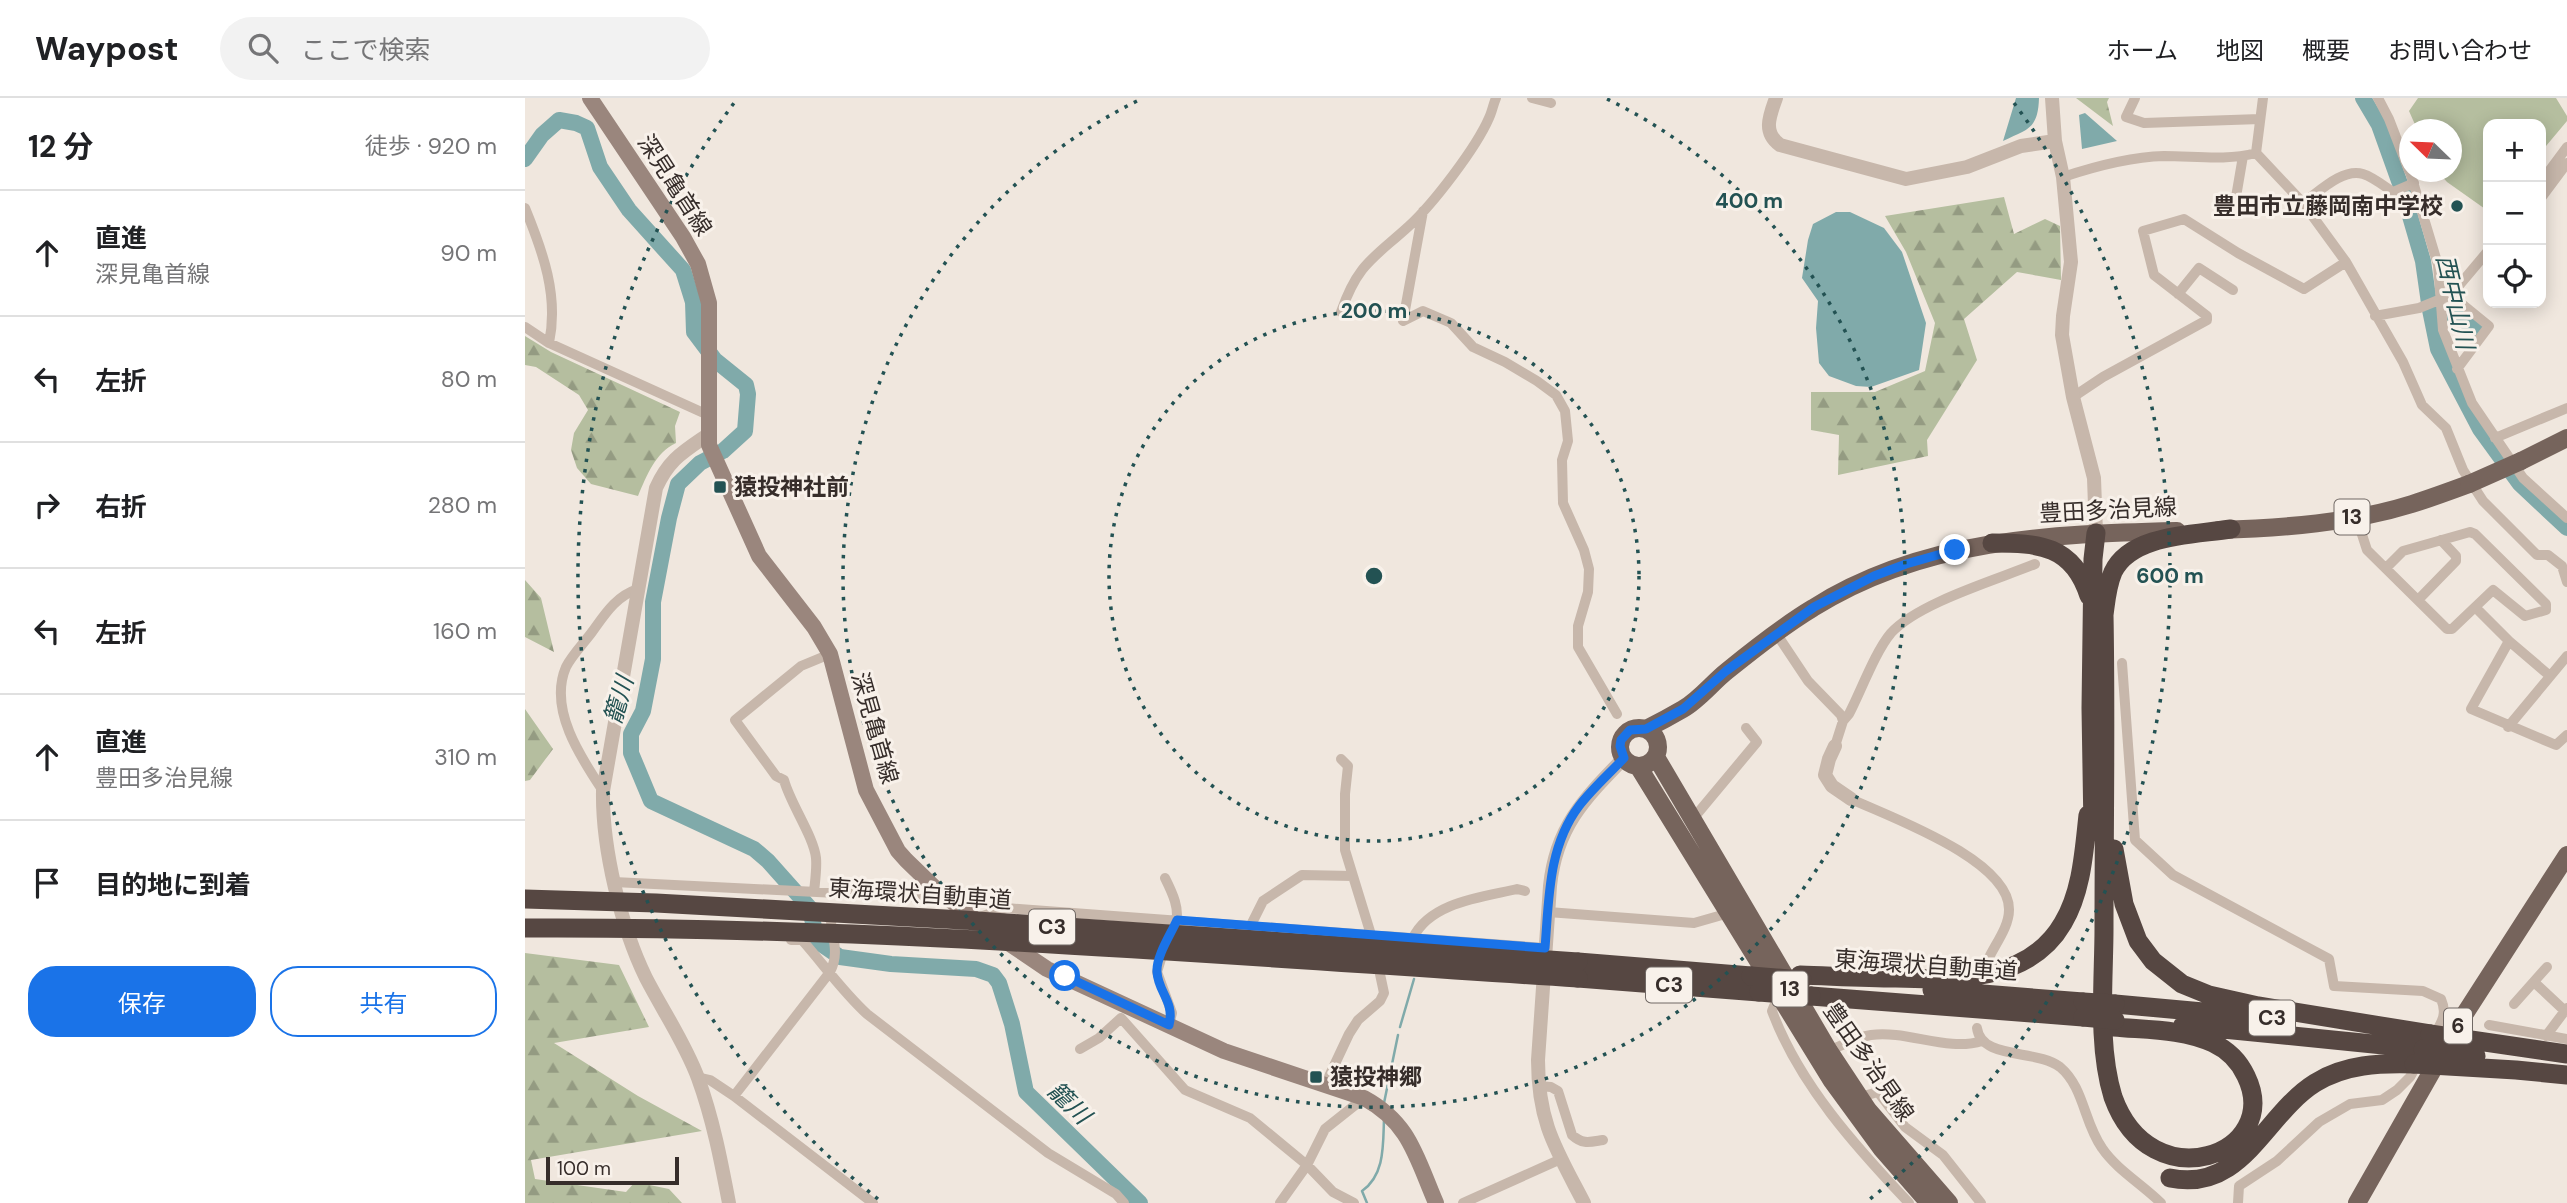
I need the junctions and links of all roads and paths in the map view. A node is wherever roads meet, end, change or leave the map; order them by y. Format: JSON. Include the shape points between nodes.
{"nodes":[{"id":1,"x":590,"y":98,"type":"edge"},
{"id":2,"x":1496,"y":98,"type":"edge"},
{"id":3,"x":1532,"y":98,"type":"edge"},
{"id":4,"x":1776,"y":98,"type":"edge"},
{"id":5,"x":2052,"y":98,"type":"edge"},
{"id":6,"x":2135,"y":98,"type":"edge"},
{"id":7,"x":2263,"y":98,"type":"edge"},
{"id":8,"x":2378,"y":98,"type":"edge"},
{"id":9,"x":1551,"y":103,"type":"dead end"},
{"id":10,"x":2260,"y":119,"type":"junction"},
{"id":11,"x":2055,"y":141,"type":"junction"},
{"id":12,"x":2399,"y":144,"type":"edge"},
{"id":13,"x":2567,"y":147,"type":"edge"},
{"id":14,"x":2256,"y":153,"type":"junction"},
{"id":15,"x":2243,"y":156,"type":"junction"},
{"id":16,"x":2567,"y":163,"type":"edge"},
{"id":17,"x":2546,"y":175,"type":"edge"},
{"id":18,"x":2063,"y":177,"type":"junction"},
{"id":19,"x":2412,"y":184,"type":"joint"},
{"id":20,"x":2546,"y":191,"type":"edge"},
{"id":21,"x":2236,"y":197,"type":"dead end"},
{"id":22,"x":2304,"y":203,"type":"junction"},
{"id":23,"x":525,"y":208,"type":"edge"},
{"id":24,"x":1423,"y":211,"type":"junction"},
{"id":25,"x":2483,"y":257,"type":"edge"},
{"id":26,"x":2346,"y":261,"type":"junction"},
{"id":27,"x":2233,"y":290,"type":"dead end"},
{"id":28,"x":2178,"y":294,"type":"junction"},
{"id":29,"x":2451,"y":295,"type":"junction"},
{"id":30,"x":2438,"y":301,"type":"junction"},
{"id":31,"x":1341,"y":312,"type":"dead end"},
{"id":32,"x":2375,"y":316,"type":"junction"},
{"id":33,"x":525,"y":327,"type":"edge"},
{"id":34,"x":549,"y":343,"type":"junction"},
{"id":35,"x":2457,"y":369,"type":"junction"},
{"id":36,"x":2073,"y":397,"type":"junction"},
{"id":37,"x":2567,"y":408,"type":"edge"},
{"id":38,"x":708,"y":415,"type":"junction"},
{"id":39,"x":2495,"y":438,"type":"junction"},
{"id":40,"x":2567,"y":438,"type":"edge"},
{"id":41,"x":711,"y":446,"type":"junction"},
{"id":42,"x":2356,"y":516,"type":"junction"},
{"id":43,"x":2567,"y":519,"type":"edge"},
{"id":44,"x":2231,"y":530,"type":"junction"},
{"id":45,"x":2097,"y":533,"type":"junction"},
{"id":46,"x":2441,"y":540,"type":"junction"},
{"id":47,"x":1992,"y":543,"type":"junction"},
{"id":48,"x":2035,"y":564,"type":"dead end"},
{"id":49,"x":2386,"y":568,"type":"junction"},
{"id":50,"x":2567,"y":582,"type":"edge"},
{"id":51,"x":638,"y":589,"type":"junction"},
{"id":52,"x":2418,"y":600,"type":"junction"},
{"id":53,"x":2476,"y":608,"type":"junction"},
{"id":54,"x":2098,"y":614,"type":"junction"},
{"id":55,"x":1776,"y":633,"type":"junction"},
{"id":56,"x":2509,"y":641,"type":"junction"},
{"id":57,"x":830,"y":654,"type":"junction"},
{"id":58,"x":2567,"y":656,"type":"edge"},
{"id":59,"x":2122,"y":663,"type":"dead end"},
{"id":60,"x":2550,"y":676,"type":"junction"},
{"id":61,"x":1683,"y":709,"type":"junction"},
{"id":62,"x":1617,"y":714,"type":"dead end"},
{"id":63,"x":1843,"y":721,"type":"junction"},
{"id":64,"x":2508,"y":727,"type":"junction"},
{"id":65,"x":1745,"y":728,"type":"dead end"},
{"id":66,"x":1646,"y":729,"type":"junction"},
{"id":67,"x":2567,"y":735,"type":"edge"},
{"id":68,"x":1835,"y":746,"type":"joint"},
{"id":69,"x":1657,"y":751,"type":"junction"},
{"id":70,"x":1341,"y":759,"type":"dead end"},
{"id":71,"x":1631,"y":762,"type":"junction"},
{"id":72,"x":2099,"y":789,"type":"junction"},
{"id":73,"x":603,"y":791,"type":"junction"},
{"id":74,"x":1851,"y":799,"type":"joint"},
{"id":75,"x":1692,"y":820,"type":"junction"},
{"id":76,"x":2567,"y":855,"type":"edge"},
{"id":77,"x":2567,"y":875,"type":"edge"},
{"id":78,"x":1353,"y":876,"type":"junction"},
{"id":79,"x":1165,"y":878,"type":"dead end"},
{"id":80,"x":614,"y":882,"type":"junction"},
{"id":81,"x":937,"y":890,"type":"junction"},
{"id":82,"x":1525,"y":891,"type":"dead end"},
{"id":83,"x":814,"y":892,"type":"junction"},
{"id":84,"x":833,"y":893,"type":"junction"},
{"id":85,"x":525,"y":899,"type":"edge"},
{"id":86,"x":1548,"y":912,"type":"junction"},
{"id":87,"x":1729,"y":913,"type":"junction"},
{"id":88,"x":974,"y":919,"type":"junction"},
{"id":89,"x":1177,"y":920,"type":"junction"},
{"id":90,"x":1251,"y":925,"type":"junction"},
{"id":91,"x":525,"y":928,"type":"edge"},
{"id":92,"x":1371,"y":934,"type":"junction"},
{"id":93,"x":631,"y":938,"type":"junction"},
{"id":94,"x":1413,"y":938,"type":"junction"},
{"id":95,"x":1545,"y":948,"type":"junction"},
{"id":96,"x":2547,"y":967,"type":"dead end"},
{"id":97,"x":832,"y":968,"type":"junction"},
{"id":98,"x":1983,"y":969,"type":"dead end"},
{"id":99,"x":1578,"y":970,"type":"junction"},
{"id":100,"x":1749,"y":979,"type":"junction"},
{"id":101,"x":2534,"y":982,"type":"junction"},
{"id":102,"x":1804,"y":984,"type":"junction"},
{"id":103,"x":1782,"y":1002,"type":"junction"},
{"id":104,"x":2514,"y":1004,"type":"dead end"},
{"id":105,"x":2566,"y":1010,"type":"edge"},
{"id":106,"x":1123,"y":1011,"type":"junction"},
{"id":107,"x":2083,"y":1015,"type":"junction"},
{"id":108,"x":2115,"y":1017,"type":"junction"},
{"id":109,"x":1169,"y":1025,"type":"junction"},
{"id":110,"x":2489,"y":1025,"type":"dead end"},
{"id":111,"x":1977,"y":1028,"type":"dead end"},
{"id":112,"x":2546,"y":1036,"type":"junction"},
{"id":113,"x":2567,"y":1039,"type":"edge"},
{"id":114,"x":1982,"y":1041,"type":"junction"},
{"id":115,"x":1080,"y":1049,"type":"dead end"},
{"id":116,"x":2422,"y":1049,"type":"junction"},
{"id":117,"x":1829,"y":1051,"type":"junction"},
{"id":118,"x":2567,"y":1054,"type":"edge"},
{"id":119,"x":2567,"y":1069,"type":"edge"},
{"id":120,"x":2567,"y":1075,"type":"edge"},
{"id":121,"x":697,"y":1077,"type":"junction"},
{"id":122,"x":1325,"y":1085,"type":"junction"},
{"id":123,"x":1538,"y":1086,"type":"junction"},
{"id":124,"x":734,"y":1096,"type":"junction"},
{"id":125,"x":1860,"y":1097,"type":"junction"},
{"id":126,"x":1363,"y":1098,"type":"junction"},
{"id":127,"x":1603,"y":1140,"type":"dead end"},
{"id":128,"x":1561,"y":1159,"type":"junction"},
{"id":129,"x":1307,"y":1165,"type":"junction"},
{"id":130,"x":729,"y":1203,"type":"edge"},
{"id":131,"x":873,"y":1203,"type":"edge"},
{"id":132,"x":1124,"y":1203,"type":"edge"},
{"id":133,"x":1280,"y":1203,"type":"edge"},
{"id":134,"x":1354,"y":1203,"type":"edge"},
{"id":135,"x":1436,"y":1203,"type":"edge"},
{"id":136,"x":1463,"y":1203,"type":"edge"},
{"id":137,"x":1584,"y":1203,"type":"edge"},
{"id":138,"x":1909,"y":1203,"type":"edge"},
{"id":139,"x":1929,"y":1203,"type":"edge"},
{"id":140,"x":1949,"y":1203,"type":"edge"},
{"id":141,"x":1981,"y":1203,"type":"edge"},
{"id":142,"x":2161,"y":1203,"type":"edge"},
{"id":143,"x":2238,"y":1203,"type":"edge"},
{"id":144,"x":2357,"y":1203,"type":"edge"},
{"id":145,"x":2369,"y":1203,"type":"edge"}],
"edges":[{"from":1,"to":38,"type":"main road","name":"深見亀首線","via":[[691,250],[706,287]]},
{"from":2,"to":24,"type":"street","via":[[1461,163]]},
{"from":3,"to":9,"type":"street"},
{"from":4,"to":11,"type":"street","via":[[1768,130],[1780,145],[1906,179],[1967,167],[2021,146]]},
{"from":5,"to":11,"type":"street"},
{"from":6,"to":10,"type":"street","via":[[2126,117],[2144,123]]},
{"from":7,"to":10,"type":"street"},
{"from":8,"to":12,"type":"street"},
{"from":10,"to":14,"type":"street"},
{"from":11,"to":18,"type":"street"},
{"from":13,"to":17,"type":"street"},
{"from":14,"to":15,"type":"street"},
{"from":14,"to":22,"type":"street"},
{"from":15,"to":18,"type":"street","via":[[2164,156],[2113,162]]},
{"from":15,"to":21,"type":"street"},
{"from":16,"to":20,"type":"street"},
{"from":18,"to":36,"type":"street","via":[[2071,262],[2062,335]]},
{"from":19,"to":22,"type":"street","via":[[2393,192],[2365,174],[2353,173]]},
{"from":19,"to":30,"type":"street","via":[[2438,265]]},
{"from":22,"to":26,"type":"street"},
{"from":23,"to":34,"type":"street","via":[[550,278],[553,325]]},
{"from":24,"to":31,"type":"street","via":[[1358,272]]},
{"from":24,"to":62,"type":"street","via":[[1403,321],[1423,311],[1451,323],[1473,347],[1556,395],[1565,411],[1568,441],[1562,460],[1563,503],[1589,569],[1578,648]]},
{"from":25,"to":29,"type":"street"},
{"from":26,"to":28,"type":"street","via":[[2304,289],[2184,219],[2143,231],[2154,275]]},
{"from":26,"to":32,"type":"street"},
{"from":27,"to":28,"type":"street","via":[[2199,268]]},
{"from":28,"to":36,"type":"street","via":[[2207,320]]},
{"from":29,"to":30,"type":"street"},
{"from":29,"to":35,"type":"street","via":[[2489,326]]},
{"from":30,"to":32,"type":"street"},
{"from":30,"to":35,"type":"street"},
{"from":32,"to":50,"type":"street","via":[[2422,405],[2446,428],[2463,470],[2483,501],[2537,555],[2548,555],[2562,566]]},
{"from":33,"to":34,"type":"street"},
{"from":34,"to":38,"type":"street"},
{"from":35,"to":39,"type":"street"},
{"from":36,"to":45,"type":"street","via":[[2094,478]]},
{"from":37,"to":39,"type":"street"},
{"from":38,"to":41,"type":"main road","name":"深見亀首線"},
{"from":39,"to":43,"type":"street","via":[[2523,478]]},
{"from":40,"to":42,"type":"main road","name":"豊田多治見線","number":"13","bridge":true,"via":[[2469,484],[2410,505]]},
{"from":41,"to":51,"type":"street","via":[[675,457],[664,470],[656,488]]},
{"from":41,"to":57,"type":"main road","name":"深見亀首線","via":[[759,556]]},
{"from":42,"to":44,"type":"main road","name":"豊田多治見線","number":"13"},
{"from":42,"to":49,"type":"street","via":[[2364,546]]},
{"from":44,"to":45,"type":"main road","name":"豊田多治見線","number":"13"},
{"from":44,"to":54,"type":"highway","via":[[2136,548],[2112,574]]},
{"from":45,"to":47,"type":"main road","name":"豊田多治見線","number":"13"},
{"from":45,"to":54,"type":"highway","via":[[2103,558]]},
{"from":46,"to":49,"type":"street","via":[[2403,551]]},
{"from":46,"to":52,"type":"street","via":[[2456,561]]},
{"from":46,"to":53,"type":"street","via":[[2475,534],[2546,604],[2544,612],[2525,616],[2493,590]]},
{"from":47,"to":54,"type":"highway","via":[[2035,545],[2058,553],[2081,575]]},
{"from":47,"to":55,"type":"main road","name":"豊田多治見線","number":"13","via":[[1943,553],[1874,576]]},
{"from":48,"to":63,"type":"street","via":[[1903,623],[1886,640]]},
{"from":49,"to":52,"type":"street"},
{"from":51,"to":73,"type":"street"},
{"from":51,"to":73,"type":"street","via":[[625,593],[610,608],[566,667],[561,698],[567,723]]},
{"from":52,"to":53,"type":"street","via":[[2447,629]]},
{"from":53,"to":56,"type":"street"},
{"from":54,"to":72,"type":"highway"},
{"from":55,"to":61,"type":"main road","name":"豊田多治見線","number":"13"},
{"from":55,"to":63,"type":"street"},
{"from":56,"to":60,"type":"street"},
{"from":56,"to":64,"type":"street","via":[[2469,713]]},
{"from":57,"to":81,"type":"main road","name":"深見亀首線","via":[[866,790],[898,851]]},
{"from":57,"to":83,"type":"street","via":[[801,666],[735,720],[776,776],[784,780],[816,856]]},
{"from":58,"to":60,"type":"street"},
{"from":59,"to":143,"type":"street","via":[[2135,840],[2173,875],[2329,959],[2334,986],[2423,991],[2441,999],[2445,1008],[2444,1018],[2410,1077],[2397,1090],[2382,1100],[2350,1104],[2319,1122],[2277,1161],[2239,1186]]},
{"from":60,"to":64,"type":"street"},
{"from":61,"to":66,"type":"main road","name":"豊田多治見線","number":"13"},
{"from":61,"to":69,"type":"main road","name":"豊田多治見線","number":"13"},
{"from":63,"to":68,"type":"street"},
{"from":64,"to":67,"type":"street","via":[[2556,745]]},
{"from":65,"to":75,"type":"street","via":[[1757,742]]},
{"from":66,"to":69,"type":"main road","name":"豊田多治見線","number":"13","via":[[1653,734]]},
{"from":66,"to":71,"type":"main road","name":"豊田多治見線","number":"13","via":[[1625,734],[1620,746]]},
{"from":68,"to":74,"type":"street","via":[[1825,775]]},
{"from":69,"to":71,"type":"main road","name":"豊田多治見線","number":"13","via":[[1645,765]]},
{"from":69,"to":75,"type":"main road","name":"豊田多治見線","number":"13"},
{"from":70,"to":78,"type":"street","via":[[1348,766],[1345,850]]},
{"from":71,"to":86,"type":"street","via":[[1579,806],[1563,832],[1554,859]]},
{"from":71,"to":87,"type":"main road","name":"豊田多治見線","number":"13"},
{"from":72,"to":102,"type":"highway","via":[[2070,910],[2056,933],[2026,960],[2002,971],[1957,978]]},
{"from":72,"to":108,"type":"highway","via":[[2105,1045],[2116,1105],[2135,1142],[2164,1162],[2200,1166],[2232,1149],[2246,1129],[2252,1106],[2248,1081],[2235,1059],[2194,1036]]},
{"from":72,"to":116,"type":"highway","via":[[2128,917],[2145,952],[2172,978],[2227,999],[2313,1016]]},
{"from":72,"to":116,"type":"highway","via":[[2096,1076],[2114,1133],[2139,1163],[2177,1179],[2217,1175],[2244,1155],[2284,1109],[2316,1082]]},
{"from":73,"to":80,"type":"street"},
{"from":74,"to":98,"type":"street","via":[[1935,836],[1999,880],[2007,894],[2008,920]]},
{"from":75,"to":117,"type":"main road","name":"豊田多治見線","number":"13"},
{"from":76,"to":144,"type":"main road","number":"6","via":[[2464,1015]]},
{"from":77,"to":145,"type":"main road","number":"6","via":[[2477,1017]]},
{"from":78,"to":90,"type":"street","via":[[1302,875],[1263,901]]},
{"from":78,"to":92,"type":"street"},
{"from":79,"to":89,"type":"street","via":[[1174,896]]},
{"from":80,"to":83,"type":"street"},
{"from":80,"to":93,"type":"street"},
{"from":81,"to":84,"type":"street","via":[[916,897]]},
{"from":81,"to":88,"type":"main road","name":"深見亀首線"},
{"from":82,"to":94,"type":"street","via":[[1457,904],[1427,919]]},
{"from":83,"to":84,"type":"street"},
{"from":84,"to":97,"type":"street"},
{"from":85,"to":99,"type":"highway","name":"東海環状自動車道","number":"C3","bridge":true,"via":[[950,920]]},
{"from":86,"to":87,"type":"street","via":[[1667,923],[1694,923]]},
{"from":86,"to":95,"type":"street"},
{"from":87,"to":103,"type":"main road","name":"豊田多治見線","number":"13"},
{"from":88,"to":89,"type":"street","via":[[1006,908]]},
{"from":88,"to":106,"type":"main road","name":"深見亀首線","via":[[1039,964]]},
{"from":89,"to":90,"type":"street"},
{"from":89,"to":109,"type":"street","via":[[1157,972],[1172,1013]]},
{"from":90,"to":92,"type":"street"},
{"from":91,"to":99,"type":"highway","name":"東海環状自動車道","number":"C3","bridge":true,"via":[[963,938]]},
{"from":92,"to":94,"type":"street"},
{"from":92,"to":122,"type":"street","via":[[1384,993],[1349,1034]]},
{"from":93,"to":97,"type":"street","via":[[802,940]]},
{"from":93,"to":121,"type":"street"},
{"from":94,"to":95,"type":"street"},
{"from":95,"to":123,"type":"street"},
{"from":96,"to":101,"type":"street"},
{"from":97,"to":124,"type":"street"},
{"from":97,"to":132,"type":"street","via":[[849,998],[867,1014],[1048,1153]]},
{"from":99,"to":100,"type":"highway","name":"東海環状自動車道","number":"C3"},
{"from":99,"to":100,"type":"highway","name":"東海環状自動車道","number":"C3"},
{"from":100,"to":102,"type":"highway","name":"東海環状自動車道","number":"C3","bridge":true},
{"from":101,"to":104,"type":"street"},
{"from":101,"to":105,"type":"street"},
{"from":102,"to":107,"type":"highway","name":"東海環状自動車道","number":"C3"},
{"from":102,"to":107,"type":"highway","name":"東海環状自動車道","number":"C3","via":[[1938,1006]]},
{"from":103,"to":138,"type":"street","via":[[1772,1011],[1804,1072],[1849,1138]]},
{"from":103,"to":139,"type":"main road","name":"豊田多治見線","number":"13","via":[[1861,1123]]},
{"from":105,"to":112,"type":"street"},
{"from":106,"to":109,"type":"main road","name":"深見亀首線"},
{"from":106,"to":115,"type":"street","via":[[1099,1038]]},
{"from":106,"to":129,"type":"street","via":[[1185,1090],[1250,1118]]},
{"from":107,"to":108,"type":"highway","name":"東海環状自動車道","number":"C3","bridge":true},
{"from":108,"to":116,"type":"highway","name":"東海環状自動車道","number":"C3"},
{"from":109,"to":122,"type":"main road","name":"深見亀首線","via":[[1243,1059]]},
{"from":110,"to":112,"type":"street"},
{"from":111,"to":114,"type":"street"},
{"from":112,"to":113,"type":"street"},
{"from":114,"to":117,"type":"street","via":[[1969,1045],[1873,1035]]},
{"from":114,"to":142,"type":"street","via":[[1993,1049],[2033,1055],[2058,1066],[2074,1083],[2102,1148]]},
{"from":116,"to":118,"type":"highway","name":"東海環状自動車道","number":"C3","bridge":true},
{"from":116,"to":119,"type":"highway","name":"東海環状自動車道","number":"C3","bridge":true},
{"from":116,"to":120,"type":"highway","bridge":true,"via":[[2517,1070]]},
{"from":117,"to":125,"type":"main road","name":"豊田多治見線","number":"13"},
{"from":121,"to":124,"type":"street"},
{"from":121,"to":130,"type":"street","via":[[715,1133]]},
{"from":122,"to":126,"type":"main road","name":"深見亀首線"},
{"from":123,"to":127,"type":"street","via":[[1558,1091],[1577,1140]]},
{"from":123,"to":128,"type":"street","via":[[1546,1125]]},
{"from":124,"to":131,"type":"street"},
{"from":125,"to":140,"type":"main road","name":"豊田多治見線","number":"13"},
{"from":125,"to":141,"type":"street","via":[[1878,1092],[1905,1127],[1943,1155]]},
{"from":126,"to":129,"type":"street","via":[[1325,1129]]},
{"from":126,"to":135,"type":"main road","name":"深見亀首線","via":[[1400,1126]]},
{"from":128,"to":136,"type":"street"},
{"from":128,"to":137,"type":"street"},
{"from":129,"to":133,"type":"street"},
{"from":129,"to":134,"type":"street","via":[[1333,1192]]}]}
